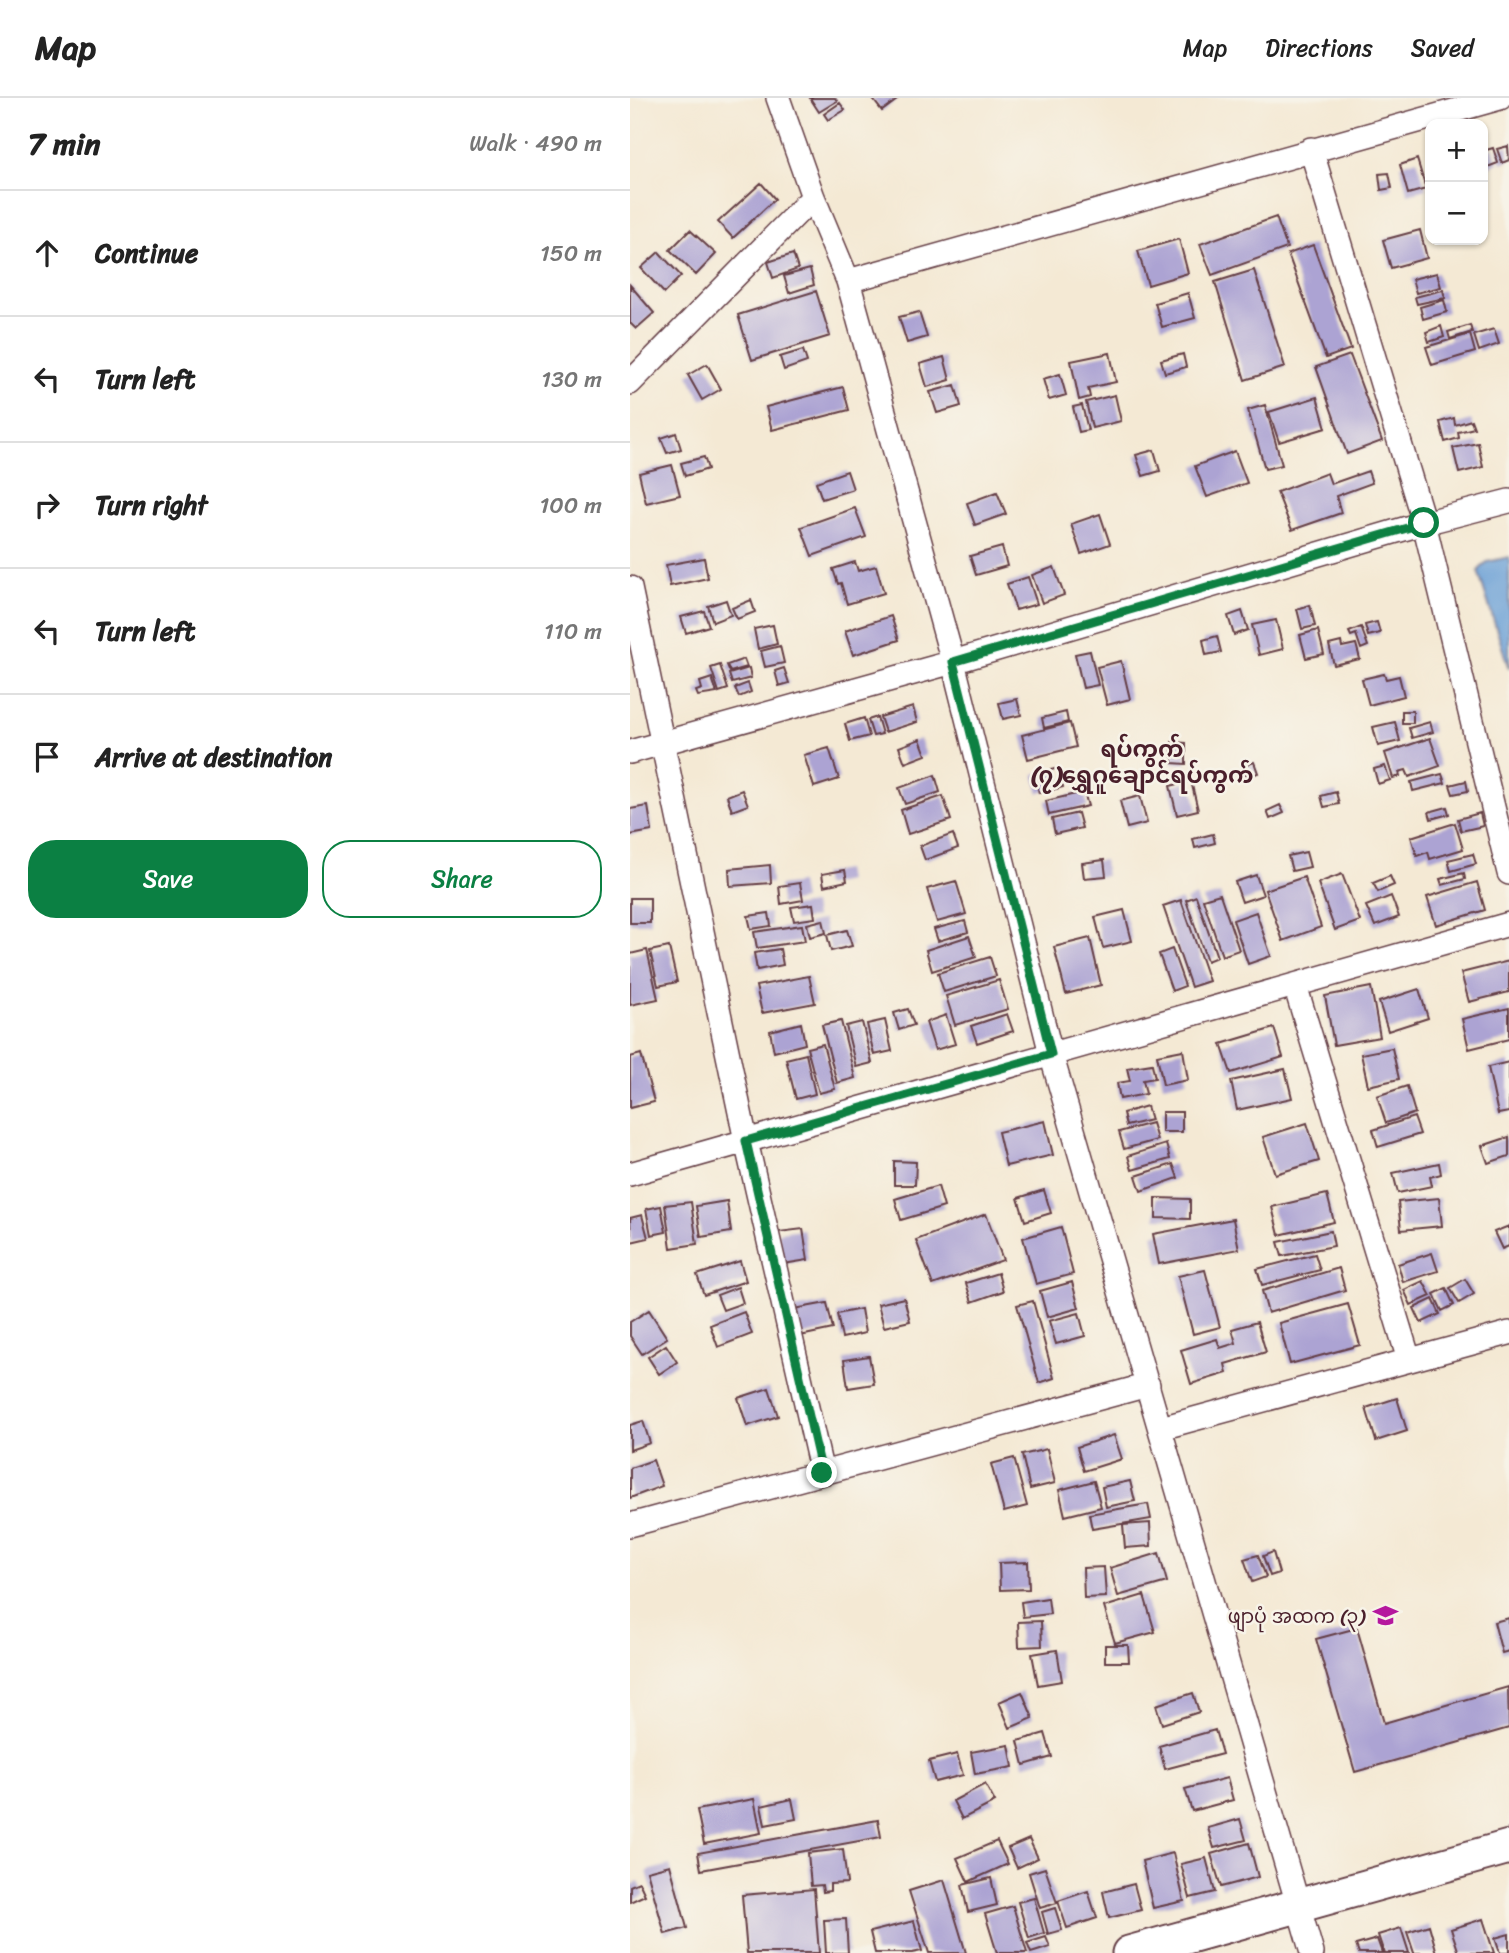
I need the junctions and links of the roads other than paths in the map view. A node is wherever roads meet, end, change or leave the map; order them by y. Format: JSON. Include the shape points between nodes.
{"nodes":[{"id":1,"x":778,"y":98,"type":"edge"},
{"id":2,"x":1500,"y":98,"type":"edge"},
{"id":3,"x":1311,"y":149,"type":"junction"},
{"id":4,"x":813,"y":197,"type":"junction"},
{"id":5,"x":848,"y":281,"type":"junction"},
{"id":6,"x":630,"y":383,"type":"edge"},
{"id":7,"x":1509,"y":501,"type":"edge"},
{"id":8,"x":1424,"y":523,"type":"junction"},
{"id":9,"x":630,"y":588,"type":"edge"},
{"id":10,"x":953,"y":662,"type":"junction"},
{"id":11,"x":663,"y":742,"type":"junction"},
{"id":12,"x":630,"y":752,"type":"edge"},
{"id":13,"x":1509,"y":873,"type":"edge"},
{"id":14,"x":1509,"y":924,"type":"edge"},
{"id":15,"x":1295,"y":985,"type":"junction"},
{"id":16,"x":1051,"y":1054,"type":"junction"},
{"id":17,"x":746,"y":1141,"type":"junction"},
{"id":18,"x":630,"y":1174,"type":"edge"},
{"id":19,"x":1509,"y":1333,"type":"edge"},
{"id":20,"x":1409,"y":1360,"type":"junction"},
{"id":21,"x":1148,"y":1385,"type":"junction"},
{"id":22,"x":1161,"y":1428,"type":"junction"},
{"id":23,"x":822,"y":1473,"type":"junction"},
{"id":24,"x":630,"y":1525,"type":"edge"},
{"id":25,"x":1509,"y":1847,"type":"edge"},
{"id":26,"x":1298,"y":1906,"type":"junction"},
{"id":27,"x":1129,"y":1953,"type":"edge"},
{"id":28,"x":1312,"y":1953,"type":"edge"}],
"edges":[{"from":1,"to":4,"type":"street"},
{"from":2,"to":3,"type":"street"},
{"from":3,"to":5,"type":"street"},
{"from":3,"to":8,"type":"street"},
{"from":4,"to":5,"type":"street"},
{"from":4,"to":6,"type":"street"},
{"from":5,"to":10,"type":"street"},
{"from":7,"to":8,"type":"street"},
{"from":8,"to":10,"type":"street"},
{"from":8,"to":13,"type":"street"},
{"from":9,"to":11,"type":"street"},
{"from":10,"to":11,"type":"street"},
{"from":10,"to":16,"type":"street"},
{"from":11,"to":12,"type":"street"},
{"from":11,"to":17,"type":"street"},
{"from":14,"to":15,"type":"street"},
{"from":15,"to":16,"type":"street"},
{"from":15,"to":20,"type":"street"},
{"from":16,"to":17,"type":"street"},
{"from":16,"to":21,"type":"street"},
{"from":17,"to":18,"type":"street"},
{"from":17,"to":23,"type":"street"},
{"from":19,"to":20,"type":"street"},
{"from":20,"to":22,"type":"street"},
{"from":21,"to":22,"type":"street"},
{"from":21,"to":23,"type":"street"},
{"from":22,"to":26,"type":"street"},
{"from":23,"to":24,"type":"street"},
{"from":25,"to":26,"type":"street"},
{"from":26,"to":27,"type":"street"},
{"from":26,"to":28,"type":"street"}]}
